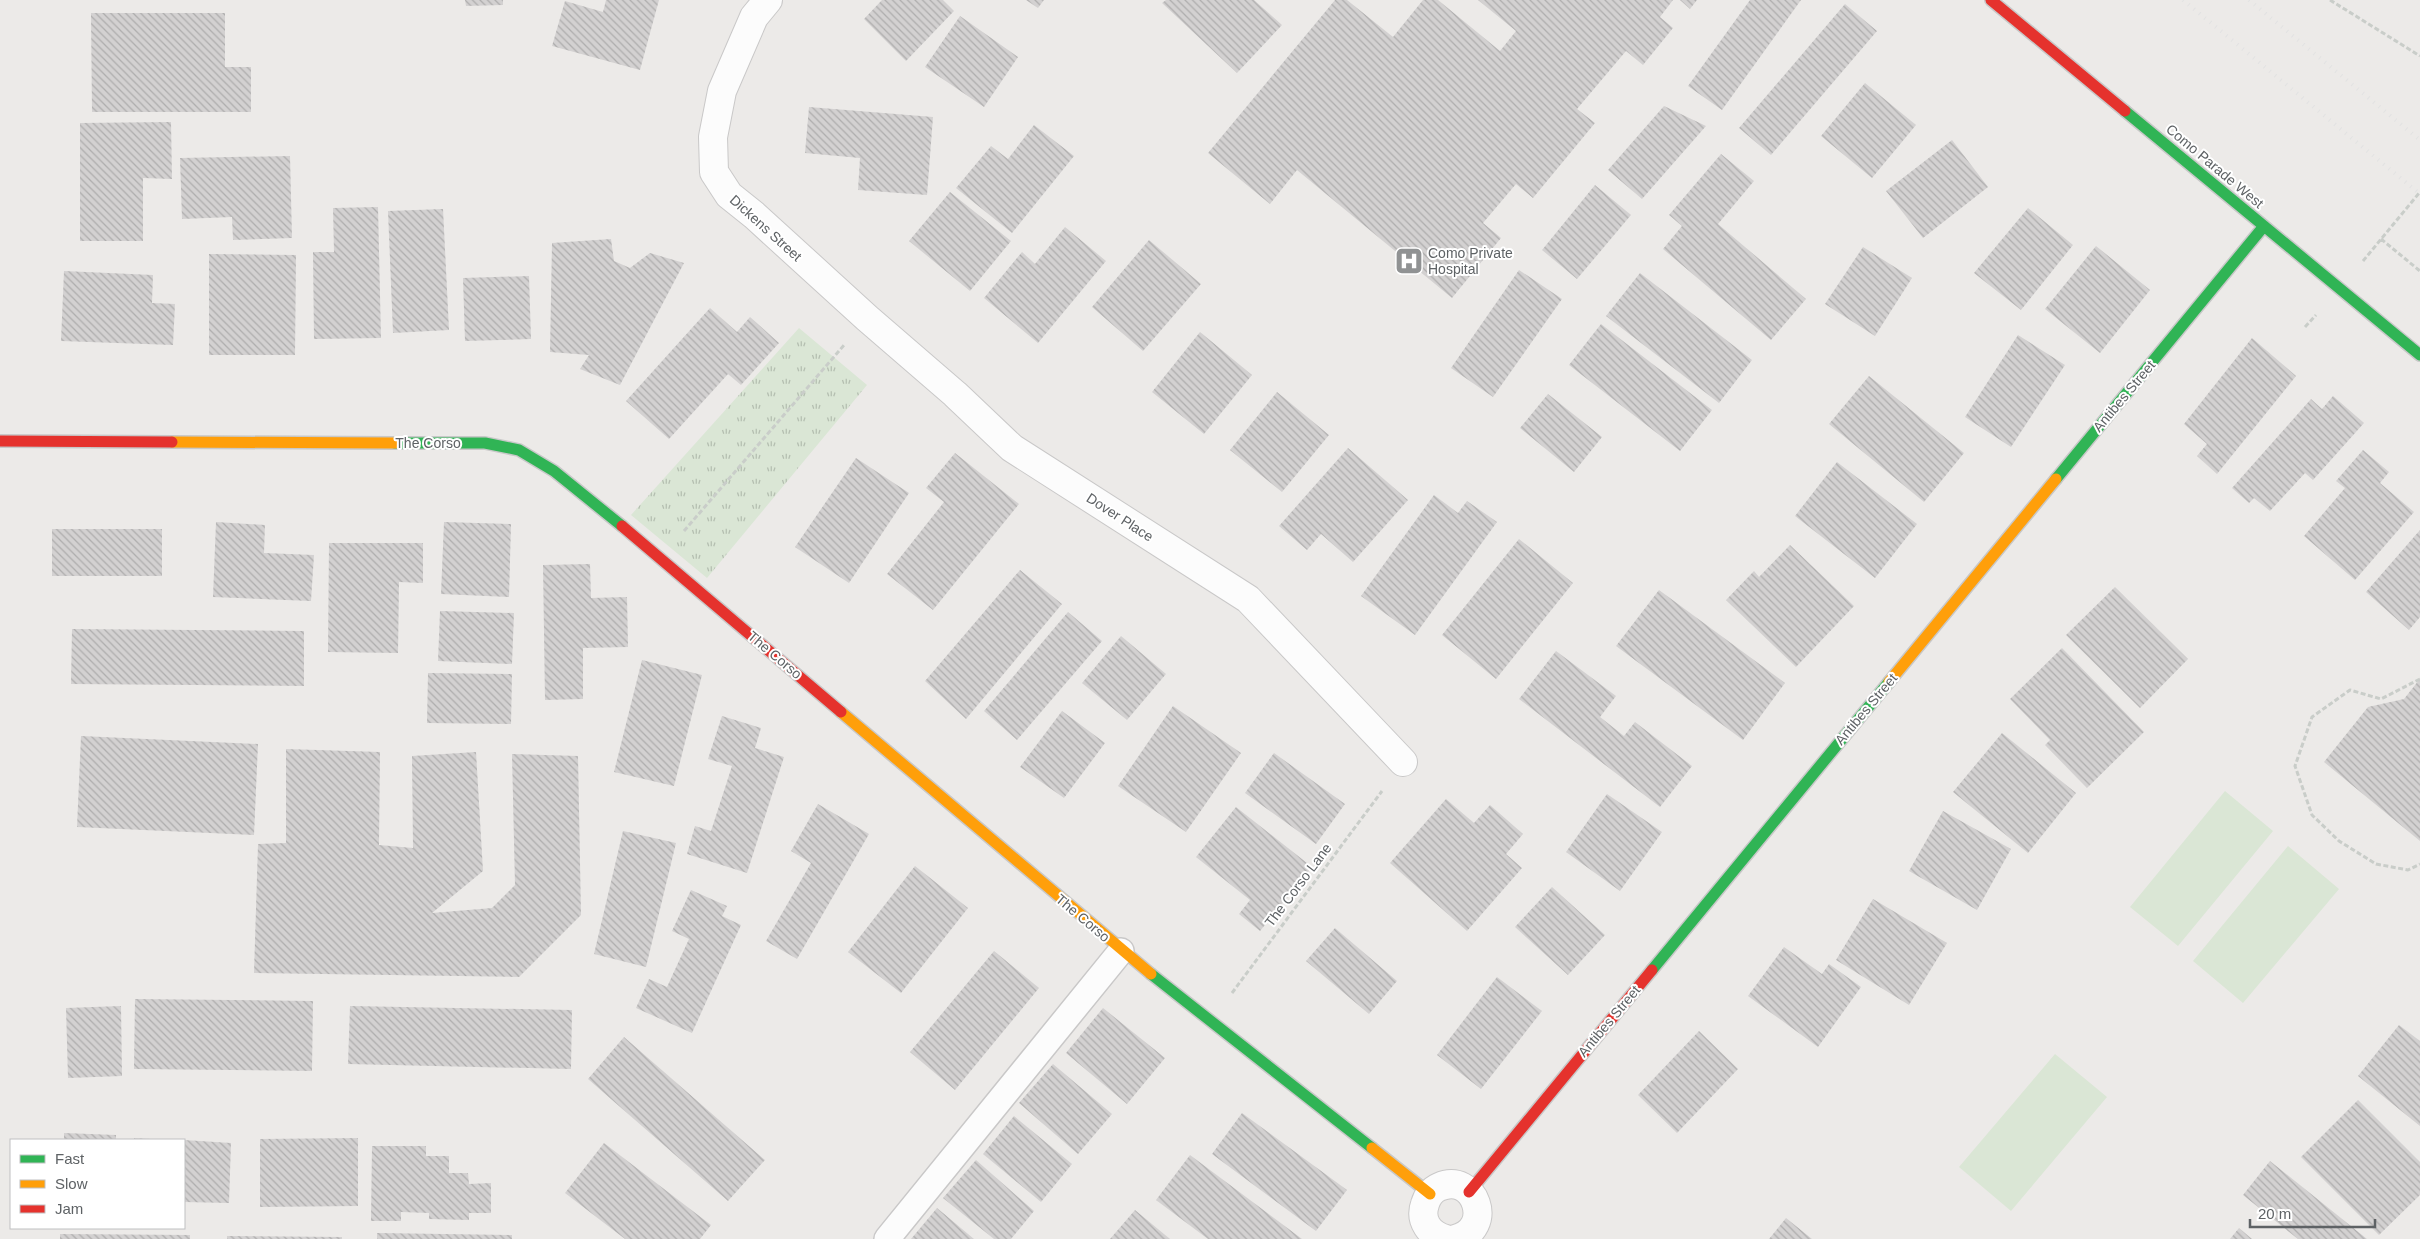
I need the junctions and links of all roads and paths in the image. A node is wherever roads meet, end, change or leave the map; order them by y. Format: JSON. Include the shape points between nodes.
{"nodes":[{"id":1,"x":768,"y":0,"type":"edge"},
{"id":2,"x":1991,"y":0,"type":"edge"},
{"id":3,"x":2330,"y":0,"type":"edge"},
{"id":4,"x":2420,"y":56,"type":"edge"},
{"id":5,"x":2264,"y":226,"type":"junction"},
{"id":6,"x":2381,"y":239,"type":"dead end"},
{"id":7,"x":2420,"y":271,"type":"edge"},
{"id":8,"x":827,"y":282,"type":"joint"},
{"id":9,"x":867,"y":318,"type":"junction"},
{"id":10,"x":2420,"y":355,"type":"edge"},
{"id":11,"x":0,"y":441,"type":"edge"},
{"id":12,"x":661,"y":558,"type":"junction"},
{"id":13,"x":2420,"y":679,"type":"edge"},
{"id":14,"x":1403,"y":762,"type":"joint"},
{"id":15,"x":2420,"y":864,"type":"edge"},
{"id":16,"x":1121,"y":951,"type":"junction"},
{"id":17,"x":1210,"y":1022,"type":"junction"},
{"id":18,"x":1468,"y":1192,"type":"junction"},
{"id":19,"x":1430,"y":1194,"type":"junction"},
{"id":20,"x":1452,"y":1236,"type":"edge"},
{"id":21,"x":887,"y":1239,"type":"edge"}],
"edges":[{"from":1,"to":8,"type":"street","name":"Dickens Street","via":[[754,17],[722,91],[713,137],[714,172],[729,195]]},
{"from":2,"to":5,"type":"street","name":"Como Parade West"},
{"from":3,"to":4,"type":"path"},
{"from":5,"to":10,"type":"street","name":"Como Parade West"},
{"from":5,"to":18,"type":"street","name":"Antibes Street"},
{"from":6,"to":7,"type":"path"},
{"from":8,"to":9,"type":"street","name":"Dover Place"},
{"from":9,"to":12,"type":"path"},
{"from":9,"to":14,"type":"street","name":"Dover Place","via":[[1012,448],[1248,599]]},
{"from":11,"to":12,"type":"street","name":"The Corso","via":[[485,443],[519,450],[554,471]]},
{"from":12,"to":16,"type":"street","name":"The Corso"},
{"from":13,"to":15,"type":"path","via":[[2382,699],[2350,690],[2312,717],[2295,766],[2312,815],[2339,841],[2376,864],[2408,870]]},
{"from":14,"to":17,"type":"path","name":"The Corso Lane"},
{"from":16,"to":17,"type":"street","name":"The Corso"},
{"from":16,"to":21,"type":"lane"},
{"from":17,"to":19,"type":"street","name":"The Corso"},
{"from":18,"to":19,"type":"street","via":[[1453,1185],[1444,1185]]},
{"from":18,"to":20,"type":"street","via":[[1477,1206],[1476,1222]]},
{"from":19,"to":20,"type":"street","via":[[1425,1201],[1423,1217]]}]}
